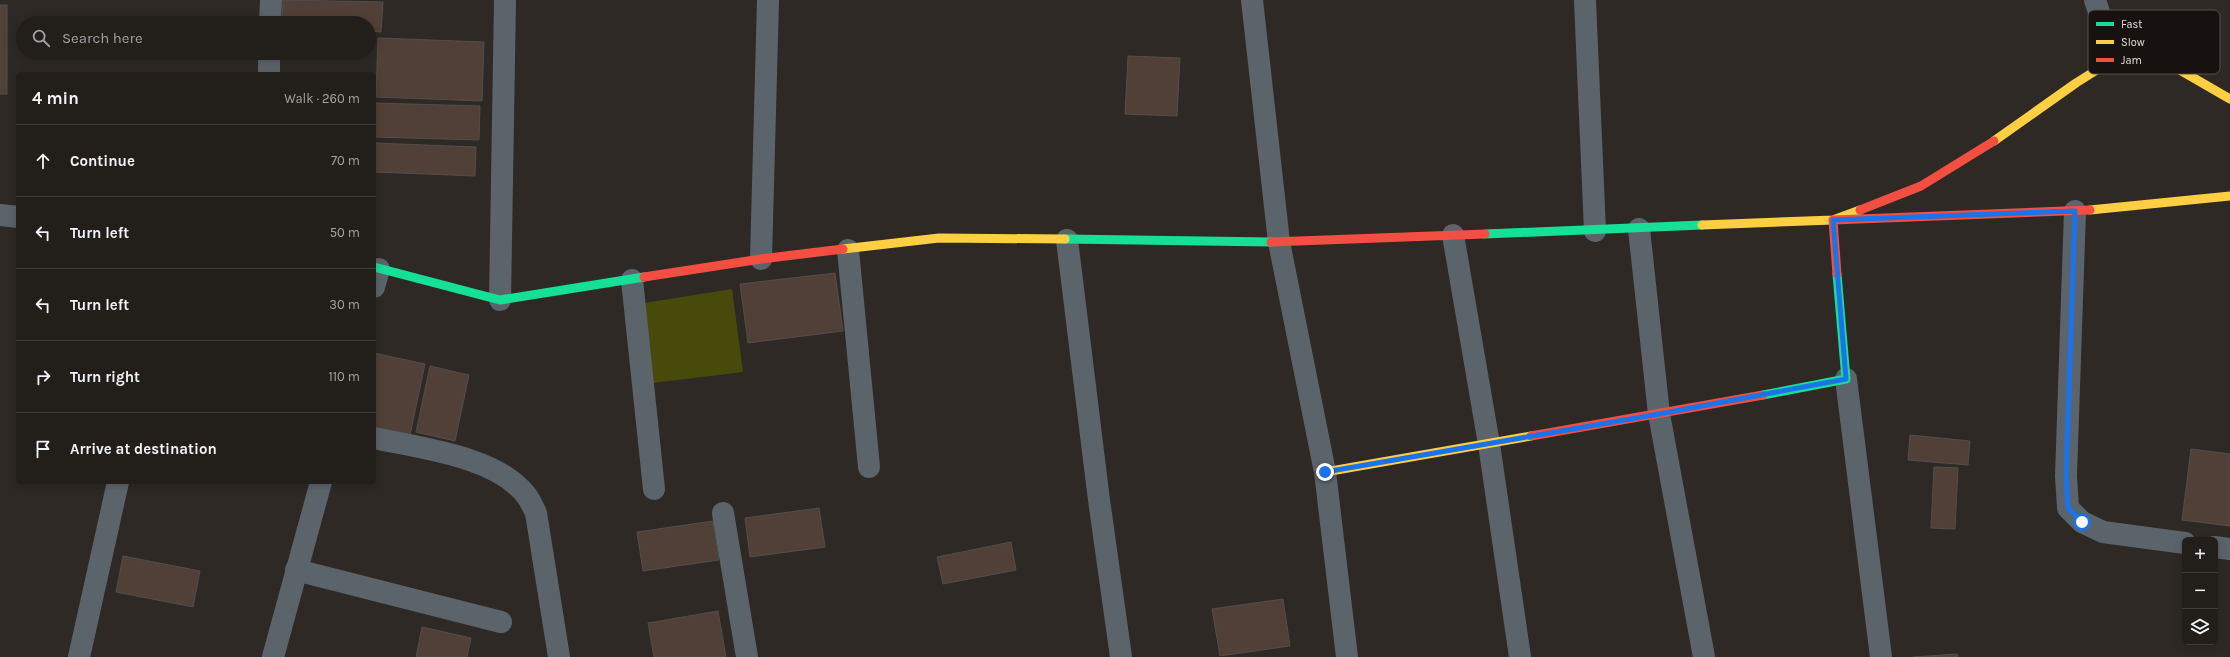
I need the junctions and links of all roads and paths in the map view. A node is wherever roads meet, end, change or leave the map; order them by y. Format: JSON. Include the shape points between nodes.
{"nodes":[{"id":1,"x":264,"y":0,"type":"edge"},
{"id":2,"x":505,"y":0,"type":"edge"},
{"id":3,"x":768,"y":0,"type":"edge"},
{"id":4,"x":1252,"y":0,"type":"edge"},
{"id":5,"x":2096,"y":0,"type":"edge"},
{"id":6,"x":1585,"y":1,"type":"edge"},
{"id":7,"x":2099,"y":10,"type":"edge"},
{"id":8,"x":268,"y":16,"type":"edge"},
{"id":9,"x":269,"y":60,"type":"edge"},
{"id":10,"x":269,"y":72,"type":"edge"},
{"id":11,"x":2090,"y":74,"type":"edge"},
{"id":12,"x":2187,"y":74,"type":"edge"},
{"id":13,"x":2230,"y":99,"type":"edge"},
{"id":14,"x":2230,"y":196,"type":"edge"},
{"id":15,"x":2075,"y":211,"type":"junction"},
{"id":16,"x":0,"y":216,"type":"edge"},
{"id":17,"x":16,"y":217,"type":"edge"},
{"id":18,"x":1833,"y":220,"type":"junction"},
{"id":19,"x":1638,"y":229,"type":"junction"},
{"id":20,"x":1595,"y":231,"type":"junction"},
{"id":21,"x":1453,"y":235,"type":"junction"},
{"id":22,"x":1067,"y":240,"type":"junction"},
{"id":23,"x":1279,"y":242,"type":"junction"},
{"id":24,"x":848,"y":250,"type":"junction"},
{"id":25,"x":760,"y":259,"type":"junction"},
{"id":26,"x":376,"y":274,"type":"edge"},
{"id":27,"x":632,"y":280,"type":"junction"},
{"id":28,"x":500,"y":300,"type":"junction"},
{"id":29,"x":1846,"y":379,"type":"junction"},
{"id":30,"x":1659,"y":414,"type":"junction"},
{"id":31,"x":376,"y":438,"type":"edge"},
{"id":32,"x":1489,"y":444,"type":"junction"},
{"id":33,"x":869,"y":466,"type":"dead end"},
{"id":34,"x":1325,"y":472,"type":"junction"},
{"id":35,"x":118,"y":484,"type":"edge"},
{"id":36,"x":320,"y":484,"type":"edge"},
{"id":37,"x":654,"y":489,"type":"dead end"},
{"id":38,"x":723,"y":513,"type":"dead end"},
{"id":39,"x":2182,"y":543,"type":"edge"},
{"id":40,"x":2218,"y":547,"type":"edge"},
{"id":41,"x":2230,"y":549,"type":"edge"},
{"id":42,"x":296,"y":570,"type":"junction"},
{"id":43,"x":501,"y":622,"type":"dead end"},
{"id":44,"x":79,"y":657,"type":"edge"},
{"id":45,"x":273,"y":657,"type":"edge"},
{"id":46,"x":559,"y":657,"type":"edge"},
{"id":47,"x":747,"y":657,"type":"edge"},
{"id":48,"x":1121,"y":657,"type":"edge"},
{"id":49,"x":1347,"y":657,"type":"edge"},
{"id":50,"x":1520,"y":657,"type":"edge"},
{"id":51,"x":1704,"y":657,"type":"edge"},
{"id":52,"x":1881,"y":657,"type":"edge"}],
"edges":[{"from":1,"to":8,"type":"street"},
{"from":2,"to":28,"type":"street"},
{"from":3,"to":25,"type":"street"},
{"from":4,"to":23,"type":"street"},
{"from":5,"to":7,"type":"street"},
{"from":6,"to":20,"type":"street"},
{"from":9,"to":10,"type":"street"},
{"from":11,"to":18,"type":"street","via":[[2005,134],[1921,186]]},
{"from":12,"to":13,"type":"street"},
{"from":14,"to":15,"type":"street"},
{"from":15,"to":18,"type":"street"},
{"from":15,"to":39,"type":"street","via":[[2066,476],[2068,508],[2082,522],[2103,532]]},
{"from":16,"to":17,"type":"street"},
{"from":18,"to":19,"type":"street"},
{"from":18,"to":29,"type":"street"},
{"from":19,"to":20,"type":"street"},
{"from":19,"to":30,"type":"street"},
{"from":20,"to":21,"type":"street"},
{"from":21,"to":23,"type":"street"},
{"from":21,"to":32,"type":"street"},
{"from":22,"to":23,"type":"street"},
{"from":22,"to":24,"type":"street","via":[[938,238]]},
{"from":22,"to":48,"type":"street"},
{"from":23,"to":34,"type":"street"},
{"from":24,"to":25,"type":"street"},
{"from":24,"to":33,"type":"street"},
{"from":25,"to":27,"type":"street"},
{"from":26,"to":28,"type":"street"},
{"from":27,"to":28,"type":"street"},
{"from":27,"to":37,"type":"street"},
{"from":29,"to":30,"type":"street"},
{"from":29,"to":52,"type":"street"},
{"from":30,"to":32,"type":"street"},
{"from":30,"to":51,"type":"street"},
{"from":31,"to":46,"type":"street","via":[[481,463],[506,477],[525,494],[536,513]]},
{"from":32,"to":34,"type":"street"},
{"from":32,"to":50,"type":"street"},
{"from":34,"to":49,"type":"street"},
{"from":35,"to":44,"type":"street"},
{"from":36,"to":42,"type":"street"},
{"from":38,"to":47,"type":"street"},
{"from":40,"to":41,"type":"street"},
{"from":42,"to":43,"type":"street"},
{"from":42,"to":45,"type":"street"}]}
